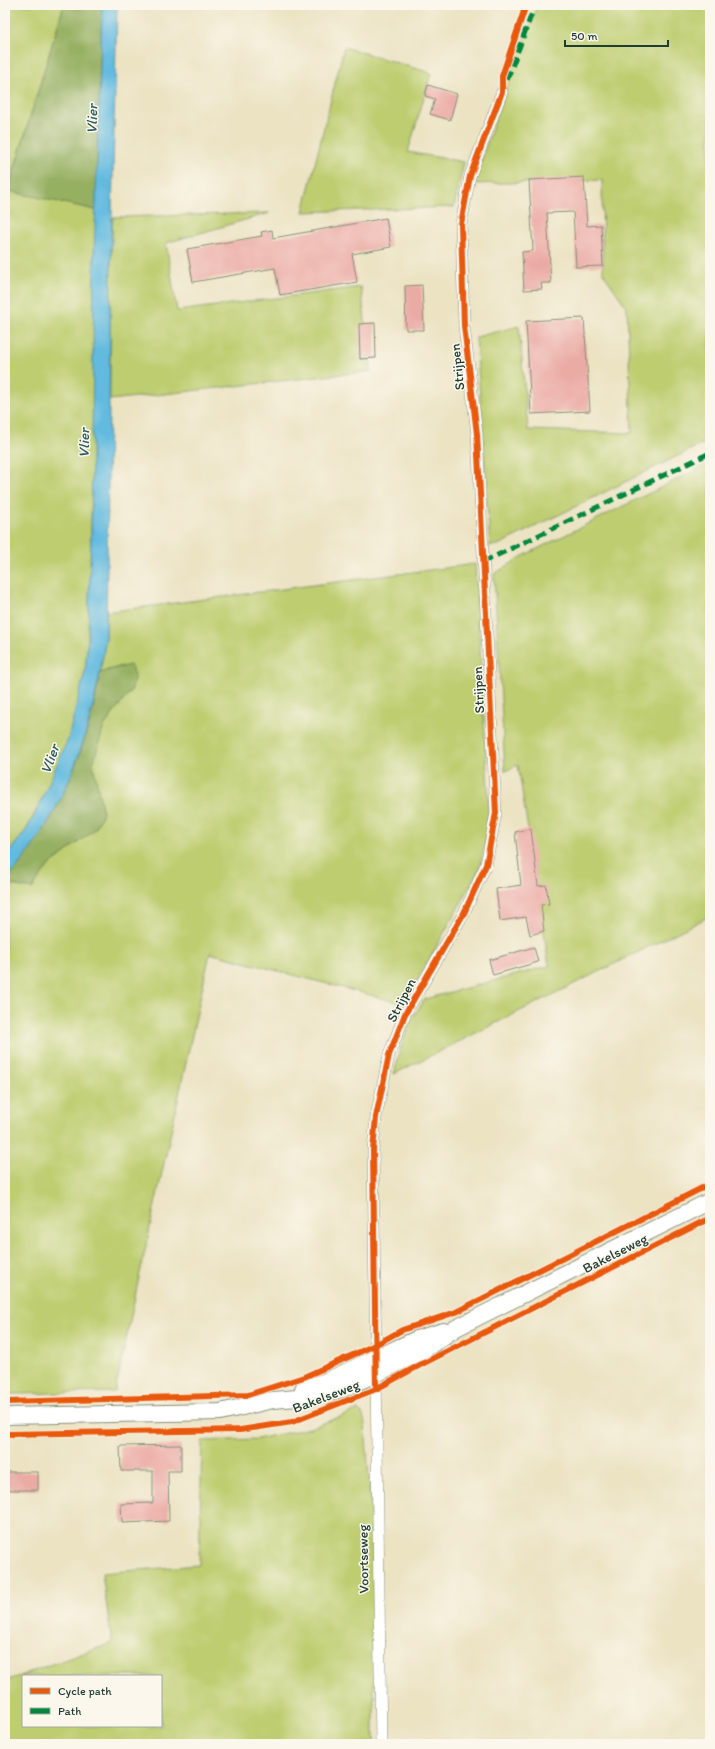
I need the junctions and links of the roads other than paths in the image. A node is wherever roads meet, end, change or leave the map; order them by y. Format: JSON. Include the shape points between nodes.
{"nodes":[{"id":1,"x":502,"y":92,"type":"dead end"},
{"id":2,"x":710,"y":1201,"type":"edge"},
{"id":3,"x":376,"y":1366,"type":"junction"},
{"id":4,"x":5,"y":1416,"type":"edge"},
{"id":5,"x":381,"y":1744,"type":"edge"}],
"edges":[{"from":1,"to":3,"type":"street","name":"Strijpen","via":[[470,176],[461,224],[464,326],[477,434],[496,813],[486,865],[464,913],[405,1014],[389,1055],[376,1117],[373,1150]]},
{"from":2,"to":3,"type":"main road","name":"Bakelseweg","via":[[456,1328],[417,1339]]},
{"from":3,"to":4,"type":"main road","name":"Bakelseweg","via":[[273,1400],[220,1412]]},
{"from":3,"to":5,"type":"street","name":"Voortseweg"}]}
